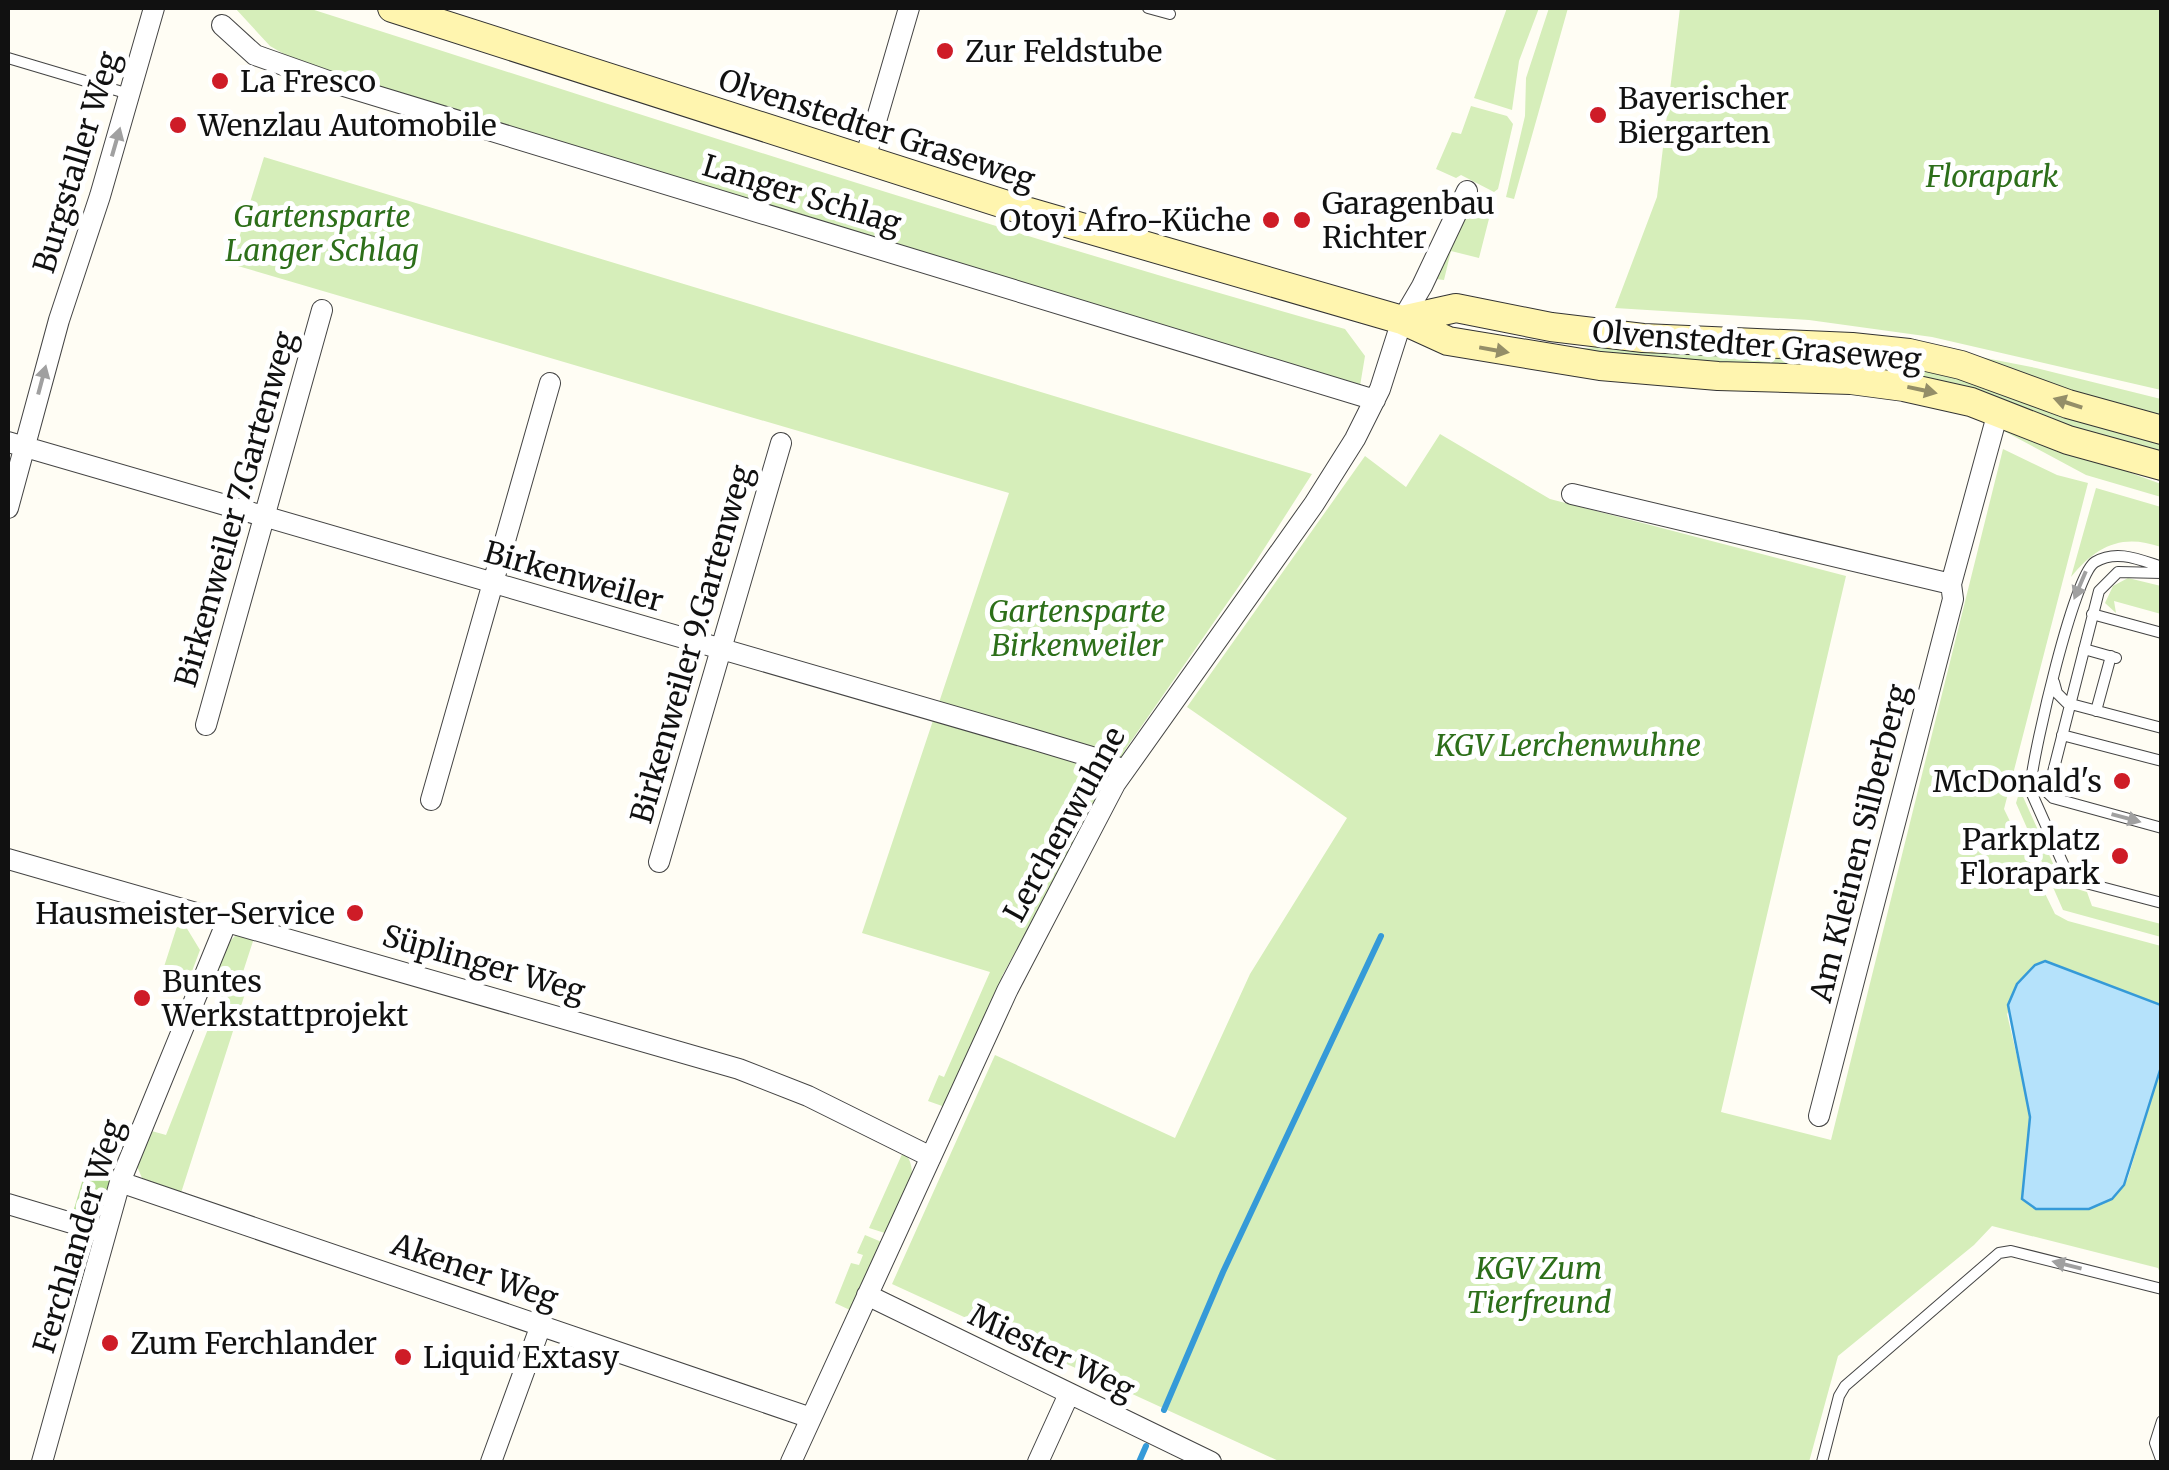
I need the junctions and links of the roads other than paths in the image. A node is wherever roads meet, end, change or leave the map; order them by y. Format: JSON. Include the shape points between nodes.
{"nodes":[{"id":1,"x":154,"y":8,"type":"edge"},
{"id":2,"x":392,"y":8,"type":"edge"},
{"id":3,"x":909,"y":8,"type":"edge"},
{"id":4,"x":1148,"y":8,"type":"edge"},
{"id":5,"x":1170,"y":14,"type":"dead end"},
{"id":6,"x":222,"y":25,"type":"dead end"},
{"id":7,"x":8,"y":58,"type":"edge"},
{"id":8,"x":130,"y":94,"type":"junction"},
{"id":9,"x":865,"y":159,"type":"junction"},
{"id":10,"x":1468,"y":192,"type":"dead end"},
{"id":11,"x":322,"y":310,"type":"dead end"},
{"id":12,"x":1402,"y":320,"type":"junction"},
{"id":13,"x":550,"y":383,"type":"dead end"},
{"id":14,"x":1375,"y":400,"type":"junction"},
{"id":15,"x":1998,"y":412,"type":"junction"},
{"id":16,"x":2162,"y":430,"type":"edge"},
{"id":17,"x":781,"y":443,"type":"dead end"},
{"id":18,"x":16,"y":444,"type":"edge"},
{"id":19,"x":2162,"y":466,"type":"edge"},
{"id":20,"x":1572,"y":494,"type":"dead end"},
{"id":21,"x":8,"y":508,"type":"edge"},
{"id":22,"x":264,"y":518,"type":"junction"},
{"id":23,"x":2162,"y":570,"type":"edge"},
{"id":24,"x":493,"y":584,"type":"junction"},
{"id":25,"x":1951,"y":584,"type":"junction"},
{"id":26,"x":2092,"y":614,"type":"junction"},
{"id":27,"x":2162,"y":633,"type":"edge"},
{"id":28,"x":722,"y":648,"type":"junction"},
{"id":29,"x":2084,"y":649,"type":"junction"},
{"id":30,"x":2054,"y":681,"type":"junction"},
{"id":31,"x":2070,"y":704,"type":"junction"},
{"id":32,"x":2096,"y":711,"type":"junction"},
{"id":33,"x":206,"y":725,"type":"dead end"},
{"id":34,"x":2162,"y":728,"type":"edge"},
{"id":35,"x":2062,"y":734,"type":"junction"},
{"id":36,"x":2162,"y":761,"type":"edge"},
{"id":37,"x":1124,"y":770,"type":"junction"},
{"id":38,"x":2031,"y":776,"type":"junction"},
{"id":39,"x":2053,"y":798,"type":"junction"},
{"id":40,"x":431,"y":800,"type":"dead end"},
{"id":41,"x":2162,"y":828,"type":"edge"},
{"id":42,"x":8,"y":859,"type":"edge"},
{"id":43,"x":659,"y":862,"type":"dead end"},
{"id":44,"x":2162,"y":903,"type":"edge"},
{"id":45,"x":227,"y":921,"type":"junction"},
{"id":46,"x":1819,"y":1116,"type":"dead end"},
{"id":47,"x":931,"y":1157,"type":"junction"},
{"id":48,"x":120,"y":1182,"type":"junction"},
{"id":49,"x":8,"y":1204,"type":"edge"},
{"id":50,"x":105,"y":1233,"type":"junction"},
{"id":51,"x":2162,"y":1289,"type":"edge"},
{"id":52,"x":867,"y":1295,"type":"junction"},
{"id":53,"x":541,"y":1326,"type":"junction"},
{"id":54,"x":1069,"y":1394,"type":"junction"},
{"id":55,"x":810,"y":1418,"type":"junction"},
{"id":56,"x":2162,"y":1421,"type":"edge"},
{"id":57,"x":42,"y":1462,"type":"edge"},
{"id":58,"x":492,"y":1462,"type":"edge"},
{"id":59,"x":790,"y":1462,"type":"edge"},
{"id":60,"x":1038,"y":1462,"type":"edge"},
{"id":61,"x":1211,"y":1462,"type":"edge"},
{"id":62,"x":1822,"y":1462,"type":"edge"},
{"id":63,"x":2162,"y":1462,"type":"edge"}],
"edges":[{"from":1,"to":8,"type":"street","name":"Burgstaller Weg"},
{"from":2,"to":9,"type":"main road","name":"Olvenstedter Graseweg"},
{"from":3,"to":9,"type":"street"},
{"from":4,"to":5,"type":"lane"},
{"from":6,"to":14,"type":"street","name":"Langer Schlag","via":[[254,55],[334,83]]},
{"from":7,"to":8,"type":"lane"},
{"from":18,"to":8,"type":"street","name":"Burgstaller Weg","one_way":true},
{"from":9,"to":12,"type":"main road","name":"Olvenstedter Graseweg"},
{"from":10,"to":12,"type":"street","name":"Lerchenwuhne"},
{"from":11,"to":22,"type":"street","name":"Birkenweiler 7.Gartenweg"},
{"from":12,"to":14,"type":"street","name":"Lerchenwuhne"},
{"from":12,"to":15,"type":"main road","name":"Olvenstedter Graseweg","one_way":true,"via":[[1448,341],[1554,360],[1672,374],[1868,382]]},
{"from":16,"to":12,"type":"main road","name":"Olvenstedter Graseweg","one_way":true,"via":[[1909,353],[1643,338],[1456,308]]},
{"from":13,"to":24,"type":"street"},
{"from":14,"to":37,"type":"street","name":"Lerchenwuhne","via":[[1314,504]]},
{"from":15,"to":19,"type":"main road","name":"Olvenstedter Graseweg"},
{"from":15,"to":25,"type":"street","name":"Am Kleinen Silberberg"},
{"from":17,"to":28,"type":"street","name":"Birkenweiler 9.Gartenweg"},
{"from":18,"to":21,"type":"street","name":"Burgstaller Weg"},
{"from":18,"to":22,"type":"street","name":"Birkenweiler"},
{"from":20,"to":25,"type":"street"},
{"from":22,"to":24,"type":"street","name":"Birkenweiler"},
{"from":22,"to":33,"type":"street","name":"Birkenweiler 7.Gartenweg"},
{"from":23,"to":26,"type":"lane","via":[[2114,574],[2098,591]]},
{"from":23,"to":30,"type":"lane","one_way":true,"via":[[2119,556],[2089,566]]},
{"from":24,"to":28,"type":"street","name":"Birkenweiler"},
{"from":24,"to":40,"type":"street"},
{"from":25,"to":46,"type":"street","name":"Am Kleinen Silberberg"},
{"from":26,"to":27,"type":"lane"},
{"from":26,"to":29,"type":"lane"},
{"from":28,"to":37,"type":"street","name":"Birkenweiler"},
{"from":28,"to":43,"type":"street","name":"Birkenweiler 9.Gartenweg"},
{"from":29,"to":31,"type":"lane"},
{"from":29,"to":32,"type":"lane","via":[[2114,657]]},
{"from":30,"to":31,"type":"lane"},
{"from":30,"to":38,"type":"lane"},
{"from":31,"to":32,"type":"lane"},
{"from":31,"to":35,"type":"lane"},
{"from":32,"to":34,"type":"lane"},
{"from":35,"to":36,"type":"lane"},
{"from":35,"to":39,"type":"lane"},
{"from":37,"to":47,"type":"street","name":"Lerchenwuhne","via":[[1007,991]]},
{"from":38,"to":39,"type":"lane"},
{"from":38,"to":44,"type":"lane","via":[[2064,872]]},
{"from":39,"to":41,"type":"lane","one_way":true},
{"from":42,"to":45,"type":"street","name":"Süplinger Weg"},
{"from":45,"to":47,"type":"street","name":"Süplinger Weg","via":[[740,1069]]},
{"from":45,"to":48,"type":"street","name":"Ferchlander Weg"},
{"from":47,"to":52,"type":"street","name":"Lerchenwuhne"},
{"from":48,"to":50,"type":"street","name":"Ferchlander Weg"},
{"from":48,"to":53,"type":"street","name":"Akener Weg"},
{"from":49,"to":50,"type":"street"},
{"from":50,"to":57,"type":"street","name":"Ferchlander Weg"},
{"from":51,"to":62,"type":"lane","one_way":true,"via":[[2007,1251],[1991,1258],[1845,1386]]},
{"from":52,"to":54,"type":"street","name":"Miester Weg"},
{"from":52,"to":55,"type":"street","name":"Lerchenwuhne"},
{"from":53,"to":55,"type":"street","name":"Akener Weg"},
{"from":53,"to":58,"type":"street"},
{"from":54,"to":60,"type":"street"},
{"from":54,"to":61,"type":"street","name":"Miester Weg"},
{"from":55,"to":59,"type":"street","name":"Lerchenwuhne"},
{"from":56,"to":63,"type":"lane","via":[[2155,1445]]}]}
